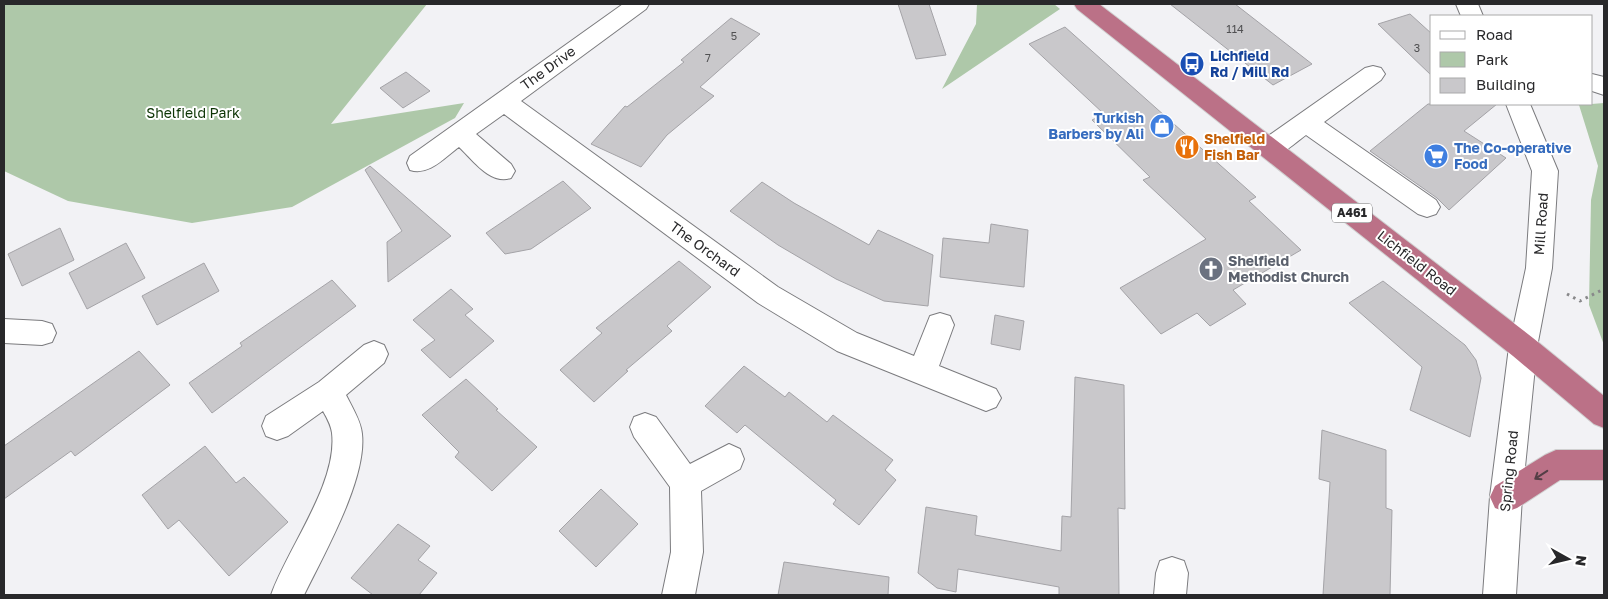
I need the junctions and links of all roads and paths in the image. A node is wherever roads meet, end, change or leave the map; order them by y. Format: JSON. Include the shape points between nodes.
{"nodes":[{"id":1,"x":638,"y":4,"type":"edge"},
{"id":2,"x":1085,"y":4,"type":"edge"},
{"id":3,"x":1374,"y":74,"type":"dead end"},
{"id":4,"x":503,"y":101,"type":"junction"},
{"id":5,"x":1518,"y":105,"type":"edge"},
{"id":6,"x":1306,"y":122,"type":"junction"},
{"id":7,"x":459,"y":133,"type":"junction"},
{"id":8,"x":1270,"y":148,"type":"junction"},
{"id":9,"x":419,"y":163,"type":"dead end"},
{"id":10,"x":502,"y":171,"type":"dead end"},
{"id":11,"x":1427,"y":207,"type":"dead end"},
{"id":12,"x":1536,"y":281,"type":"junction"},
{"id":13,"x":1604,"y":288,"type":"edge"},
{"id":14,"x":940,"y":325,"type":"dead end"},
{"id":15,"x":42,"y":333,"type":"dead end"},
{"id":16,"x":6,"y":336,"type":"edge"},
{"id":17,"x":1523,"y":347,"type":"junction"},
{"id":18,"x":374,"y":354,"type":"dead end"},
{"id":19,"x":922,"y":372,"type":"junction"},
{"id":20,"x":329,"y":390,"type":"junction"},
{"id":21,"x":986,"y":398,"type":"dead end"},
{"id":22,"x":1604,"y":414,"type":"edge"},
{"id":23,"x":277,"y":426,"type":"dead end"},
{"id":24,"x":645,"y":427,"type":"dead end"},
{"id":25,"x":729,"y":460,"type":"dead end"},
{"id":26,"x":1604,"y":465,"type":"edge"},
{"id":27,"x":685,"y":483,"type":"junction"},
{"id":28,"x":1506,"y":497,"type":"junction"},
{"id":29,"x":287,"y":595,"type":"edge"},
{"id":30,"x":679,"y":595,"type":"edge"},
{"id":31,"x":1499,"y":595,"type":"edge"}],
"edges":[{"from":1,"to":4,"type":"street","name":"The Drive"},
{"from":2,"to":8,"type":"highway","name":"Lichfield Road","number":"A461"},
{"from":3,"to":6,"type":"street"},
{"from":4,"to":7,"type":"street","name":"The Drive"},
{"from":4,"to":19,"type":"street","name":"The Orchard","via":[[768,295],[847,342]]},
{"from":5,"to":12,"type":"street","name":"Mill Road","via":[[1545,171]]},
{"from":6,"to":8,"type":"street"},
{"from":6,"to":11,"type":"street"},
{"from":7,"to":9,"type":"street","name":"The Drive"},
{"from":7,"to":10,"type":"street"},
{"from":8,"to":17,"type":"highway","name":"Lichfield Road","number":"A461"},
{"from":12,"to":13,"type":"path","via":[[1580,301]]},
{"from":12,"to":17,"type":"street","name":"Mill Road"},
{"from":14,"to":19,"type":"street"},
{"from":15,"to":16,"type":"street"},
{"from":17,"to":22,"type":"highway","name":"Lichfield Road","number":"A461"},
{"from":17,"to":28,"type":"street","name":"Spring Road"},
{"from":18,"to":20,"type":"street"},
{"from":19,"to":21,"type":"street","name":"The Orchard"},
{"from":20,"to":23,"type":"street"},
{"from":20,"to":29,"type":"street","via":[[347,434],[344,468]]},
{"from":24,"to":27,"type":"street"},
{"from":25,"to":27,"type":"street"},
{"from":26,"to":28,"type":"highway","one_way":true,"via":[[1556,465]]},
{"from":27,"to":30,"type":"street","via":[[687,552]]},
{"from":28,"to":31,"type":"street","name":"Spring Road"}]}
